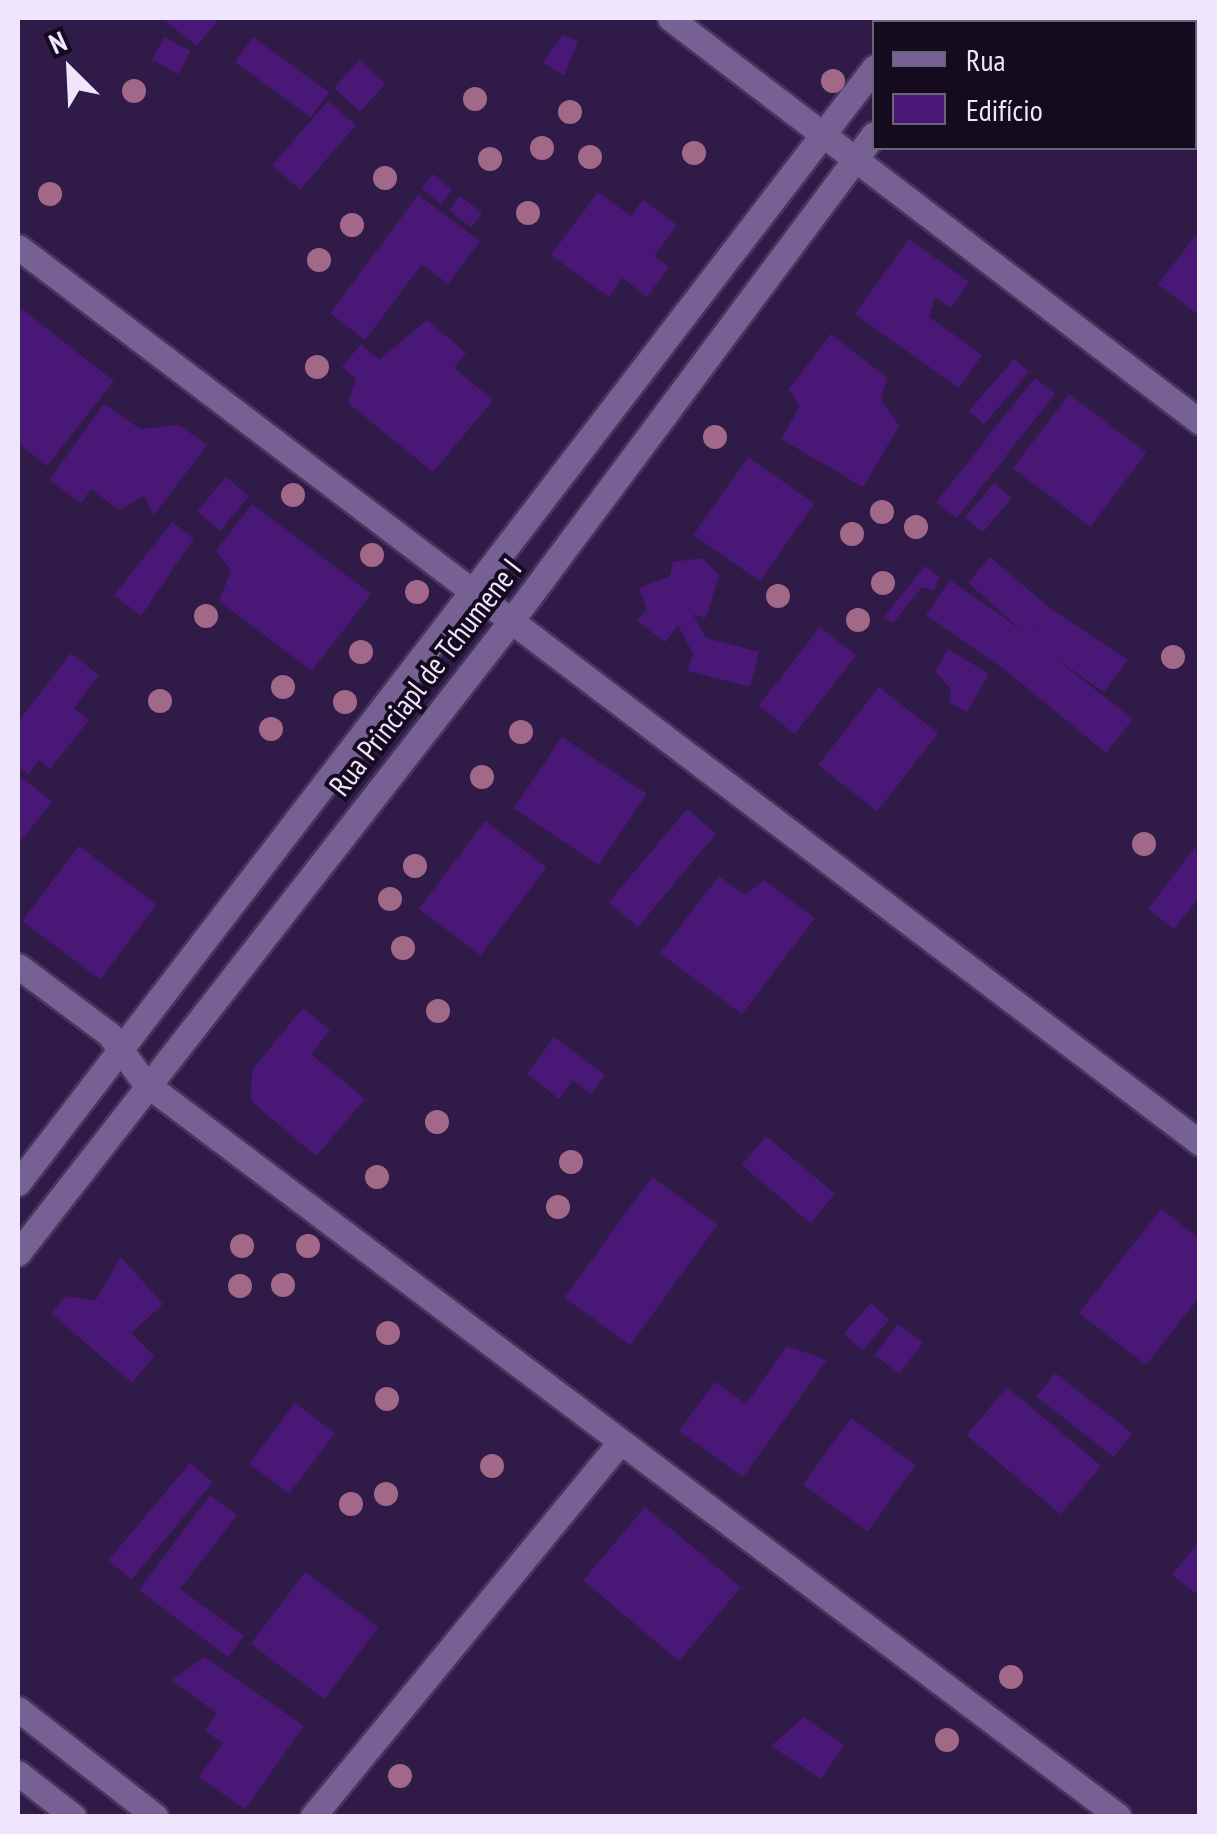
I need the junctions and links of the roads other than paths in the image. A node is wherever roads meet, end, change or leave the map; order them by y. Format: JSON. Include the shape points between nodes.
{"nodes":[{"id":1,"x":670,"y":18,"type":"edge"},
{"id":2,"x":872,"y":71,"type":"edge"},
{"id":3,"x":824,"y":137,"type":"junction"},
{"id":4,"x":872,"y":137,"type":"edge"},
{"id":5,"x":854,"y":160,"type":"junction"},
{"id":6,"x":18,"y":246,"type":"edge"},
{"id":7,"x":1200,"y":422,"type":"edge"},
{"id":8,"x":471,"y":591,"type":"junction"},
{"id":9,"x":512,"y":621,"type":"junction"},
{"id":10,"x":18,"y":966,"type":"edge"},
{"id":11,"x":120,"y":1051,"type":"junction"},
{"id":12,"x":145,"y":1083,"type":"junction"},
{"id":13,"x":1200,"y":1142,"type":"edge"},
{"id":14,"x":18,"y":1184,"type":"edge"},
{"id":15,"x":18,"y":1253,"type":"edge"},
{"id":16,"x":617,"y":1446,"type":"junction"},
{"id":17,"x":18,"y":1709,"type":"edge"},
{"id":18,"x":18,"y":1773,"type":"edge"},
{"id":19,"x":73,"y":1816,"type":"edge"},
{"id":20,"x":155,"y":1816,"type":"edge"},
{"id":21,"x":313,"y":1816,"type":"edge"},
{"id":22,"x":1118,"y":1816,"type":"edge"}],
"edges":[{"from":1,"to":3,"type":"street"},
{"from":2,"to":3,"type":"street","name":"Rua Princiapl de Tchumene I"},
{"from":3,"to":5,"type":"street"},
{"from":3,"to":8,"type":"street","name":"Rua Princiapl de Tchumene I"},
{"from":4,"to":5,"type":"street","name":"Rua Princiapl de Tchumene I"},
{"from":5,"to":7,"type":"street"},
{"from":5,"to":9,"type":"street","name":"Rua Princiapl de Tchumene I"},
{"from":6,"to":8,"type":"street"},
{"from":8,"to":9,"type":"street"},
{"from":8,"to":11,"type":"street","name":"Rua Princiapl de Tchumene I"},
{"from":9,"to":12,"type":"street","name":"Rua Princiapl de Tchumene I"},
{"from":9,"to":13,"type":"street"},
{"from":10,"to":11,"type":"street"},
{"from":11,"to":12,"type":"street"},
{"from":11,"to":14,"type":"street","name":"Rua Princiapl de Tchumene I"},
{"from":12,"to":15,"type":"street","name":"Rua Princiapl de Tchumene I"},
{"from":12,"to":16,"type":"street"},
{"from":16,"to":21,"type":"street"},
{"from":16,"to":22,"type":"street"},
{"from":17,"to":20,"type":"street"},
{"from":18,"to":19,"type":"street"}]}
